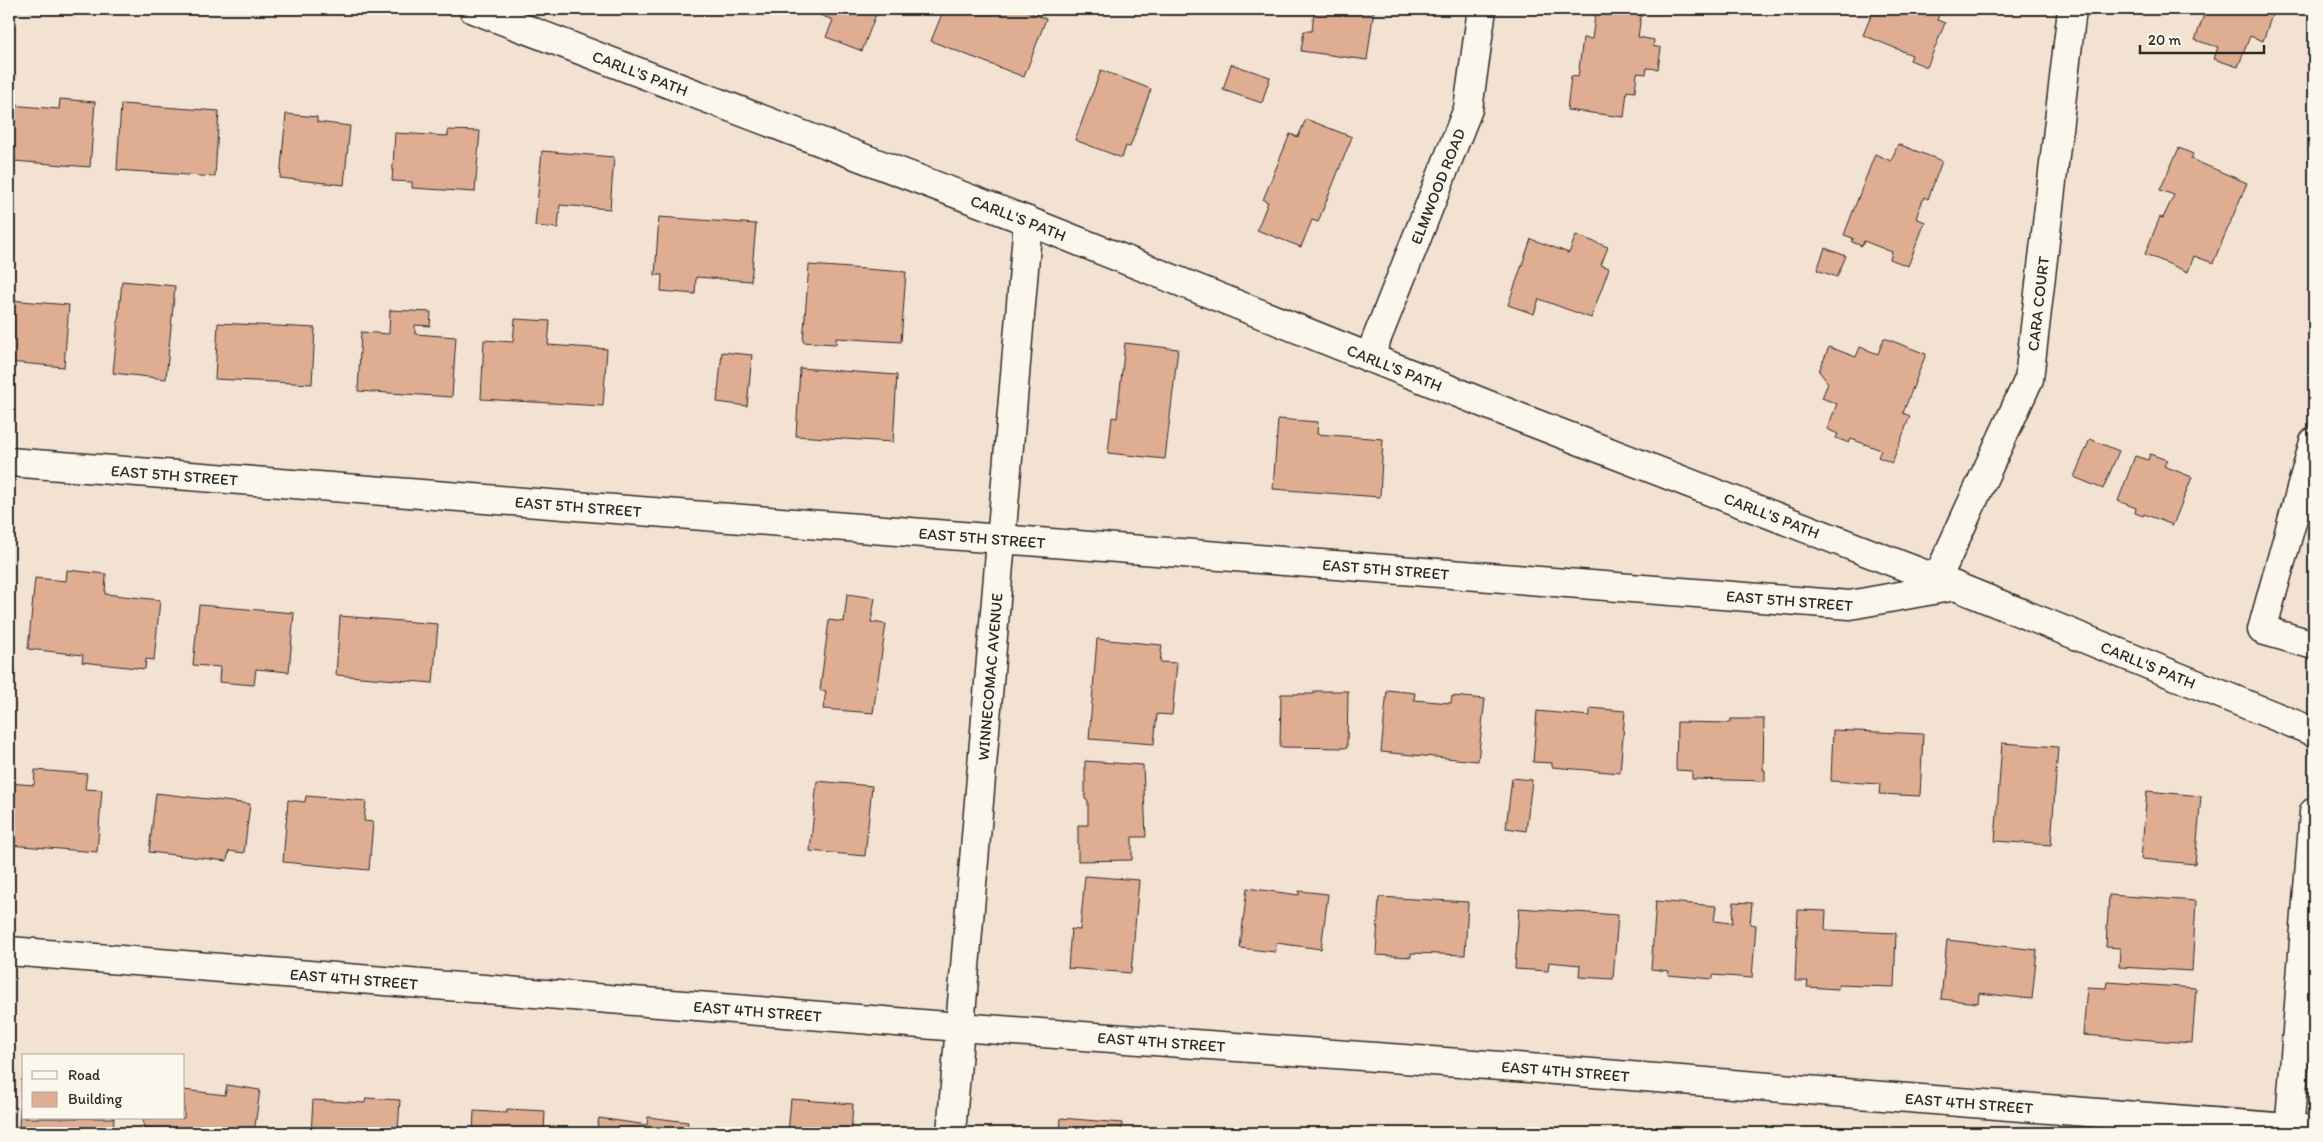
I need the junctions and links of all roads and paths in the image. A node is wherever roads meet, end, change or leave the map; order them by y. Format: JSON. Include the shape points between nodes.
{"nodes":[{"id":1,"x":473,"y":9,"type":"edge"},
{"id":2,"x":1482,"y":9,"type":"edge"},
{"id":3,"x":2072,"y":9,"type":"edge"},
{"id":4,"x":1028,"y":221,"type":"junction"},
{"id":5,"x":1369,"y":358,"type":"junction"},
{"id":6,"x":2314,"y":442,"type":"edge"},
{"id":7,"x":9,"y":462,"type":"edge"},
{"id":8,"x":1001,"y":539,"type":"junction"},
{"id":9,"x":1946,"y":583,"type":"junction"},
{"id":10,"x":2314,"y":645,"type":"edge"},
{"id":11,"x":2314,"y":732,"type":"edge"},
{"id":12,"x":2314,"y":812,"type":"edge"},
{"id":13,"x":9,"y":951,"type":"edge"},
{"id":14,"x":958,"y":1027,"type":"junction"},
{"id":15,"x":2298,"y":1130,"type":"edge"},
{"id":16,"x":951,"y":1133,"type":"edge"}],
"edges":[{"from":1,"to":4,"type":"street","name":"CARLL'S PATH"},
{"from":2,"to":5,"type":"street","name":"ELMWOOD ROAD","via":[[1468,108]]},
{"from":3,"to":9,"type":"street","name":"CARA COURT","via":[[2029,379]]},
{"from":4,"to":5,"type":"street","name":"CARLL'S PATH"},
{"from":4,"to":8,"type":"street","name":"WINNECOMAC AVENUE"},
{"from":5,"to":9,"type":"street","name":"CARLL'S PATH"},
{"from":6,"to":10,"type":"street","via":[[2262,630]]},
{"from":7,"to":8,"type":"street","name":"EAST 5TH STREET"},
{"from":8,"to":9,"type":"street","name":"EAST 5TH STREET","via":[[1850,605]]},
{"from":8,"to":14,"type":"street","name":"WINNECOMAC AVENUE"},
{"from":9,"to":11,"type":"street","name":"CARLL'S PATH"},
{"from":12,"to":15,"type":"street"},
{"from":13,"to":14,"type":"street","name":"EAST 4TH STREET"},
{"from":14,"to":15,"type":"street","name":"EAST 4TH STREET","via":[[1499,1066]]},
{"from":14,"to":16,"type":"street","name":"WINNECOMAC AVENUE"}]}
